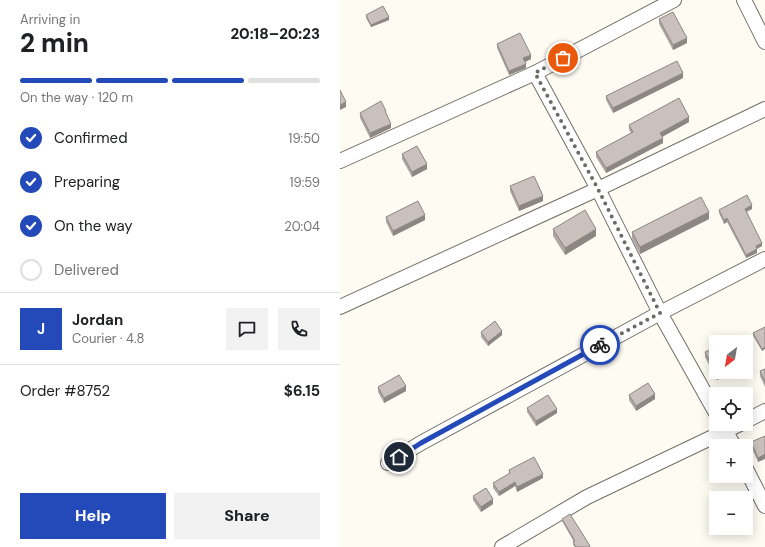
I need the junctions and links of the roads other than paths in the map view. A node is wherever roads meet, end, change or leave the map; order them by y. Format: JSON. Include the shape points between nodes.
{"nodes":[{"id":1,"x":674,"y":0,"type":"edge"},
{"id":2,"x":744,"y":0,"type":"edge"},
{"id":3,"x":765,"y":42,"type":"edge"},
{"id":4,"x":535,"y":73,"type":"junction"},
{"id":5,"x":765,"y":109,"type":"edge"},
{"id":6,"x":340,"y":161,"type":"edge"},
{"id":7,"x":598,"y":189,"type":"junction"},
{"id":8,"x":765,"y":258,"type":"edge"},
{"id":9,"x":340,"y":307,"type":"edge"},
{"id":10,"x":660,"y":313,"type":"junction"},
{"id":11,"x":709,"y":400,"type":"edge"},
{"id":12,"x":765,"y":411,"type":"edge"},
{"id":13,"x":753,"y":417,"type":"edge"},
{"id":14,"x":718,"y":431,"type":"edge"},
{"id":15,"x":388,"y":463,"type":"dead end"},
{"id":16,"x":753,"y":483,"type":"edge"},
{"id":17,"x":765,"y":506,"type":"edge"},
{"id":18,"x":502,"y":547,"type":"edge"}],
"edges":[{"from":1,"to":4,"type":"street"},
{"from":2,"to":3,"type":"street"},
{"from":4,"to":6,"type":"street"},
{"from":4,"to":7,"type":"street"},
{"from":5,"to":7,"type":"street"},
{"from":7,"to":9,"type":"street"},
{"from":7,"to":10,"type":"street"},
{"from":8,"to":10,"type":"street"},
{"from":10,"to":11,"type":"street"},
{"from":10,"to":15,"type":"street"},
{"from":12,"to":13,"type":"street"},
{"from":14,"to":18,"type":"street","via":[[587,497]]},
{"from":16,"to":17,"type":"street"}]}
